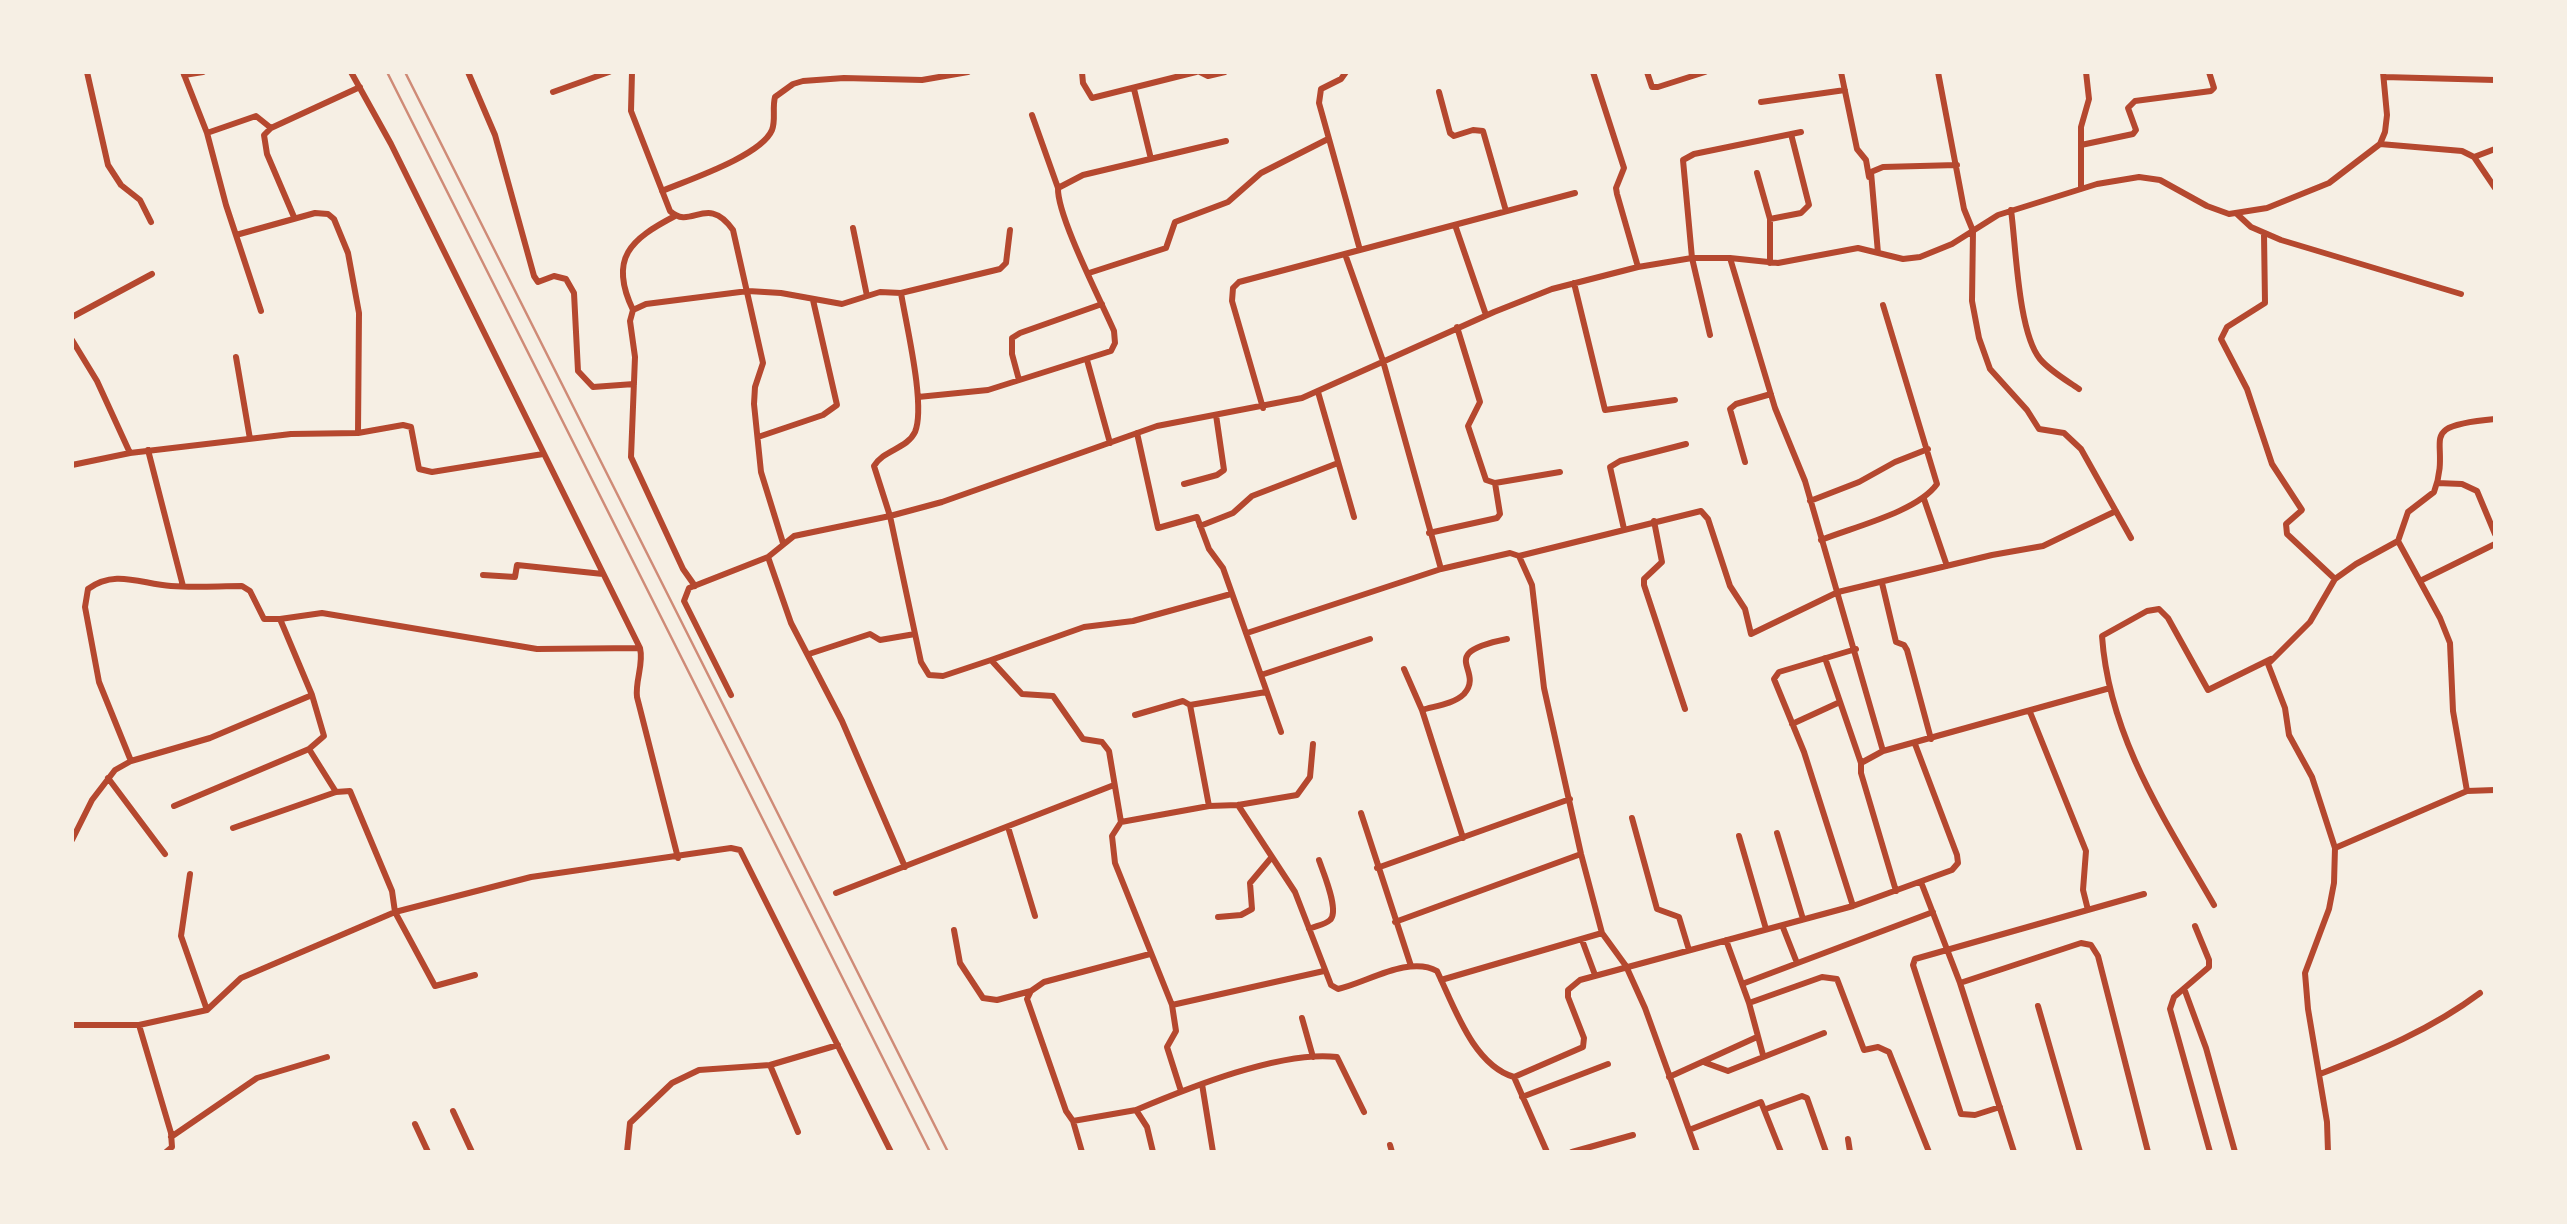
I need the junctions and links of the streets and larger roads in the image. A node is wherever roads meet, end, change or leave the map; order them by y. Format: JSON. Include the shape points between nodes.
{"nodes":[{"id":1,"x":87,"y":72,"type":"edge"},
{"id":2,"x":203,"y":72,"type":"edge"},
{"id":3,"x":351,"y":72,"type":"edge"},
{"id":4,"x":468,"y":72,"type":"edge"},
{"id":5,"x":609,"y":72,"type":"edge"},
{"id":6,"x":632,"y":72,"type":"edge"},
{"id":7,"x":808,"y":72,"type":"edge"},
{"id":8,"x":968,"y":72,"type":"edge"},
{"id":9,"x":1082,"y":72,"type":"edge"},
{"id":10,"x":1158,"y":72,"type":"edge"},
{"id":11,"x":1198,"y":72,"type":"edge"},
{"id":12,"x":1225,"y":72,"type":"edge"},
{"id":13,"x":1346,"y":72,"type":"edge"},
{"id":14,"x":1593,"y":72,"type":"edge"},
{"id":15,"x":1647,"y":72,"type":"edge"},
{"id":16,"x":1705,"y":72,"type":"edge"},
{"id":17,"x":1841,"y":72,"type":"edge"},
{"id":18,"x":1938,"y":72,"type":"edge"},
{"id":19,"x":2086,"y":72,"type":"edge"},
{"id":20,"x":2209,"y":72,"type":"edge"},
{"id":21,"x":184,"y":73,"type":"edge"},
{"id":22,"x":2383,"y":75,"type":"edge"},
{"id":23,"x":2495,"y":80,"type":"edge"},
{"id":24,"x":809,"y":81,"type":"junction"},
{"id":25,"x":1160,"y":82,"type":"junction"},
{"id":26,"x":359,"y":87,"type":"junction"},
{"id":27,"x":1134,"y":89,"type":"junction"},
{"id":28,"x":1845,"y":90,"type":"junction"},
{"id":29,"x":553,"y":92,"type":"dead end"},
{"id":30,"x":1439,"y":92,"type":"dead end"},
{"id":31,"x":1761,"y":102,"type":"dead end"},
{"id":32,"x":1032,"y":115,"type":"dead end"},
{"id":33,"x":271,"y":128,"type":"junction"},
{"id":34,"x":1801,"y":132,"type":"dead end"},
{"id":35,"x":207,"y":133,"type":"junction"},
{"id":36,"x":1791,"y":134,"type":"junction"},
{"id":37,"x":1328,"y":139,"type":"junction"},
{"id":38,"x":1226,"y":141,"type":"dead end"},
{"id":39,"x":2380,"y":144,"type":"junction"},
{"id":40,"x":2081,"y":145,"type":"junction"},
{"id":41,"x":2495,"y":149,"type":"edge"},
{"id":42,"x":2474,"y":157,"type":"junction"},
{"id":43,"x":1151,"y":159,"type":"junction"},
{"id":44,"x":1957,"y":165,"type":"junction"},
{"id":45,"x":1757,"y":173,"type":"dead end"},
{"id":46,"x":1870,"y":177,"type":"junction"},
{"id":47,"x":1058,"y":188,"type":"junction"},
{"id":48,"x":2495,"y":188,"type":"edge"},
{"id":49,"x":2081,"y":189,"type":"junction"},
{"id":50,"x":662,"y":191,"type":"junction"},
{"id":51,"x":1575,"y":193,"type":"dead end"},
{"id":52,"x":2011,"y":210,"type":"junction"},
{"id":53,"x":1506,"y":211,"type":"junction"},
{"id":54,"x":2237,"y":213,"type":"junction"},
{"id":55,"x":675,"y":216,"type":"junction"},
{"id":56,"x":294,"y":217,"type":"junction"},
{"id":57,"x":1770,"y":219,"type":"junction"},
{"id":58,"x":151,"y":222,"type":"dead end"},
{"id":59,"x":1455,"y":225,"type":"junction"},
{"id":60,"x":853,"y":228,"type":"dead end"},
{"id":61,"x":1010,"y":230,"type":"dead end"},
{"id":62,"x":1973,"y":231,"type":"junction"},
{"id":63,"x":2264,"y":234,"type":"junction"},
{"id":64,"x":236,"y":235,"type":"junction"},
{"id":65,"x":1360,"y":250,"type":"junction"},
{"id":66,"x":1878,"y":253,"type":"junction"},
{"id":67,"x":1345,"y":254,"type":"junction"},
{"id":68,"x":1692,"y":258,"type":"junction"},
{"id":69,"x":1730,"y":258,"type":"junction"},
{"id":70,"x":1770,"y":263,"type":"junction"},
{"id":71,"x":1638,"y":267,"type":"junction"},
{"id":72,"x":1089,"y":273,"type":"junction"},
{"id":73,"x":152,"y":274,"type":"dead end"},
{"id":74,"x":1574,"y":283,"type":"junction"},
{"id":75,"x":748,"y":291,"type":"junction"},
{"id":76,"x":901,"y":293,"type":"junction"},
{"id":77,"x":2461,"y":294,"type":"dead end"},
{"id":78,"x":867,"y":296,"type":"junction"},
{"id":79,"x":813,"y":300,"type":"junction"},
{"id":80,"x":1102,"y":304,"type":"junction"},
{"id":81,"x":1883,"y":305,"type":"dead end"},
{"id":82,"x":633,"y":310,"type":"junction"},
{"id":83,"x":261,"y":311,"type":"dead end"},
{"id":84,"x":1486,"y":315,"type":"junction"},
{"id":85,"x":72,"y":317,"type":"edge"},
{"id":86,"x":1457,"y":327,"type":"junction"},
{"id":87,"x":1710,"y":335,"type":"dead end"},
{"id":88,"x":72,"y":340,"type":"edge"},
{"id":89,"x":236,"y":357,"type":"dead end"},
{"id":90,"x":1087,"y":360,"type":"junction"},
{"id":91,"x":1383,"y":361,"type":"junction"},
{"id":92,"x":1019,"y":380,"type":"junction"},
{"id":93,"x":634,"y":384,"type":"junction"},
{"id":94,"x":2079,"y":389,"type":"dead end"},
{"id":95,"x":1318,"y":392,"type":"junction"},
{"id":96,"x":1771,"y":394,"type":"junction"},
{"id":97,"x":918,"y":397,"type":"junction"},
{"id":98,"x":1675,"y":400,"type":"dead end"},
{"id":99,"x":1263,"y":408,"type":"junction"},
{"id":100,"x":1216,"y":415,"type":"junction"},
{"id":101,"x":2495,"y":419,"type":"edge"},
{"id":102,"x":358,"y":433,"type":"junction"},
{"id":103,"x":1137,"y":433,"type":"junction"},
{"id":104,"x":758,"y":437,"type":"junction"},
{"id":105,"x":250,"y":439,"type":"junction"},
{"id":106,"x":1110,"y":443,"type":"junction"},
{"id":107,"x":1686,"y":444,"type":"dead end"},
{"id":108,"x":1928,"y":449,"type":"junction"},
{"id":109,"x":148,"y":450,"type":"junction"},
{"id":110,"x":130,"y":453,"type":"junction"},
{"id":111,"x":543,"y":454,"type":"junction"},
{"id":112,"x":1745,"y":462,"type":"dead end"},
{"id":113,"x":1338,"y":463,"type":"junction"},
{"id":114,"x":72,"y":465,"type":"edge"},
{"id":115,"x":1560,"y":472,"type":"dead end"},
{"id":116,"x":1495,"y":483,"type":"junction"},
{"id":117,"x":2437,"y":483,"type":"junction"},
{"id":118,"x":1184,"y":484,"type":"dead end"},
{"id":119,"x":1924,"y":499,"type":"junction"},
{"id":120,"x":1810,"y":500,"type":"junction"},
{"id":121,"x":2116,"y":512,"type":"junction"},
{"id":122,"x":890,"y":516,"type":"junction"},
{"id":123,"x":1354,"y":517,"type":"dead end"},
{"id":124,"x":1654,"y":521,"type":"junction"},
{"id":125,"x":1200,"y":526,"type":"junction"},
{"id":126,"x":1624,"y":529,"type":"junction"},
{"id":127,"x":1429,"y":533,"type":"junction"},
{"id":128,"x":2495,"y":534,"type":"edge"},
{"id":129,"x":2131,"y":538,"type":"dead end"},
{"id":130,"x":1821,"y":540,"type":"junction"},
{"id":131,"x":2398,"y":541,"type":"junction"},
{"id":132,"x":783,"y":543,"type":"junction"},
{"id":133,"x":2495,"y":544,"type":"edge"},
{"id":134,"x":1519,"y":556,"type":"junction"},
{"id":135,"x":768,"y":557,"type":"junction"},
{"id":136,"x":1947,"y":566,"type":"junction"},
{"id":137,"x":1441,"y":569,"type":"junction"},
{"id":138,"x":603,"y":574,"type":"junction"},
{"id":139,"x":483,"y":575,"type":"dead end"},
{"id":140,"x":2335,"y":579,"type":"junction"},
{"id":141,"x":2420,"y":581,"type":"junction"},
{"id":142,"x":1882,"y":583,"type":"junction"},
{"id":143,"x":183,"y":586,"type":"junction"},
{"id":144,"x":695,"y":586,"type":"junction"},
{"id":145,"x":1838,"y":592,"type":"junction"},
{"id":146,"x":1231,"y":594,"type":"junction"},
{"id":147,"x":280,"y":619,"type":"junction"},
{"id":148,"x":1247,"y":633,"type":"junction"},
{"id":149,"x":915,"y":634,"type":"junction"},
{"id":150,"x":1370,"y":639,"type":"dead end"},
{"id":151,"x":1507,"y":639,"type":"dead end"},
{"id":152,"x":640,"y":648,"type":"junction"},
{"id":153,"x":1856,"y":649,"type":"junction"},
{"id":154,"x":810,"y":654,"type":"junction"},
{"id":155,"x":1825,"y":658,"type":"junction"},
{"id":156,"x":2272,"y":658,"type":"junction"},
{"id":157,"x":991,"y":660,"type":"junction"},
{"id":158,"x":1404,"y":669,"type":"dead end"},
{"id":159,"x":1261,"y":675,"type":"junction"},
{"id":160,"x":2110,"y":688,"type":"junction"},
{"id":161,"x":1266,"y":692,"type":"junction"},
{"id":162,"x":312,"y":695,"type":"junction"},
{"id":163,"x":731,"y":695,"type":"dead end"},
{"id":164,"x":1840,"y":702,"type":"junction"},
{"id":165,"x":1190,"y":705,"type":"junction"},
{"id":166,"x":1685,"y":709,"type":"dead end"},
{"id":167,"x":1422,"y":710,"type":"junction"},
{"id":168,"x":2030,"y":712,"type":"junction"},
{"id":169,"x":1135,"y":715,"type":"dead end"},
{"id":170,"x":1792,"y":724,"type":"junction"},
{"id":171,"x":1281,"y":732,"type":"dead end"},
{"id":172,"x":1931,"y":739,"type":"junction"},
{"id":173,"x":1313,"y":744,"type":"dead end"},
{"id":174,"x":1915,"y":744,"type":"junction"},
{"id":175,"x":309,"y":749,"type":"junction"},
{"id":176,"x":1883,"y":751,"type":"junction"},
{"id":177,"x":131,"y":761,"type":"junction"},
{"id":178,"x":1861,"y":763,"type":"junction"},
{"id":179,"x":108,"y":778,"type":"junction"},
{"id":180,"x":1114,"y":785,"type":"junction"},
{"id":181,"x":2495,"y":790,"type":"edge"},
{"id":182,"x":2467,"y":791,"type":"junction"},
{"id":183,"x":336,"y":792,"type":"junction"},
{"id":184,"x":1570,"y":799,"type":"junction"},
{"id":185,"x":174,"y":806,"type":"dead end"},
{"id":186,"x":1209,"y":806,"type":"junction"},
{"id":187,"x":1238,"y":806,"type":"junction"},
{"id":188,"x":1361,"y":814,"type":"dead end"},
{"id":189,"x":1632,"y":818,"type":"dead end"},
{"id":190,"x":1121,"y":822,"type":"junction"},
{"id":191,"x":1008,"y":827,"type":"junction"},
{"id":192,"x":233,"y":828,"type":"dead end"},
{"id":193,"x":1777,"y":832,"type":"dead end"},
{"id":194,"x":1739,"y":836,"type":"dead end"},
{"id":195,"x":1463,"y":838,"type":"junction"},
{"id":196,"x":72,"y":840,"type":"edge"},
{"id":197,"x":2335,"y":848,"type":"junction"},
{"id":198,"x":165,"y":854,"type":"dead end"},
{"id":199,"x":1581,"y":854,"type":"junction"},
{"id":200,"x":678,"y":858,"type":"junction"},
{"id":201,"x":1271,"y":858,"type":"junction"},
{"id":202,"x":1319,"y":860,"type":"dead end"},
{"id":203,"x":905,"y":867,"type":"junction"},
{"id":204,"x":1377,"y":868,"type":"junction"},
{"id":205,"x":190,"y":874,"type":"dead end"},
{"id":206,"x":1921,"y":882,"type":"junction"},
{"id":207,"x":1896,"y":891,"type":"junction"},
{"id":208,"x":836,"y":893,"type":"dead end"},
{"id":209,"x":2144,"y":894,"type":"dead end"},
{"id":210,"x":2214,"y":905,"type":"dead end"},
{"id":211,"x":1853,"y":906,"type":"junction"},
{"id":212,"x":2088,"y":910,"type":"junction"},
{"id":213,"x":395,"y":912,"type":"junction"},
{"id":214,"x":1933,"y":912,"type":"junction"},
{"id":215,"x":1035,"y":916,"type":"dead end"},
{"id":216,"x":1218,"y":917,"type":"dead end"},
{"id":217,"x":1803,"y":919,"type":"junction"},
{"id":218,"x":1395,"y":922,"type":"junction"},
{"id":219,"x":1782,"y":925,"type":"junction"},
{"id":220,"x":2195,"y":926,"type":"dead end"},
{"id":221,"x":1308,"y":929,"type":"junction"},
{"id":222,"x":1766,"y":929,"type":"junction"},
{"id":223,"x":954,"y":930,"type":"dead end"},
{"id":224,"x":1602,"y":933,"type":"junction"},
{"id":225,"x":1582,"y":940,"type":"junction"},
{"id":226,"x":1726,"y":940,"type":"junction"},
{"id":227,"x":1947,"y":949,"type":"junction"},
{"id":228,"x":1689,"y":950,"type":"junction"},
{"id":229,"x":1150,"y":954,"type":"junction"},
{"id":230,"x":1797,"y":963,"type":"junction"},
{"id":231,"x":1411,"y":966,"type":"junction"},
{"id":232,"x":1626,"y":966,"type":"junction"},
{"id":233,"x":1324,"y":971,"type":"junction"},
{"id":234,"x":475,"y":975,"type":"dead end"},
{"id":235,"x":1595,"y":975,"type":"junction"},
{"id":236,"x":1441,"y":980,"type":"junction"},
{"id":237,"x":1960,"y":983,"type":"junction"},
{"id":238,"x":1742,"y":984,"type":"junction"},
{"id":239,"x":1031,"y":991,"type":"junction"},
{"id":240,"x":2185,"y":991,"type":"junction"},
{"id":241,"x":2480,"y":993,"type":"dead end"},
{"id":242,"x":1749,"y":1003,"type":"junction"},
{"id":243,"x":1172,"y":1005,"type":"junction"},
{"id":244,"x":2038,"y":1006,"type":"dead end"},
{"id":245,"x":207,"y":1010,"type":"junction"},
{"id":246,"x":1302,"y":1018,"type":"dead end"},
{"id":247,"x":72,"y":1024,"type":"edge"},
{"id":248,"x":139,"y":1025,"type":"junction"},
{"id":249,"x":1824,"y":1033,"type":"dead end"},
{"id":250,"x":1757,"y":1037,"type":"junction"},
{"id":251,"x":838,"y":1045,"type":"junction"},
{"id":252,"x":1763,"y":1055,"type":"junction"},
{"id":253,"x":327,"y":1057,"type":"dead end"},
{"id":254,"x":1312,"y":1057,"type":"junction"},
{"id":255,"x":1706,"y":1063,"type":"junction"},
{"id":256,"x":1608,"y":1064,"type":"dead end"},
{"id":257,"x":770,"y":1065,"type":"junction"},
{"id":258,"x":2320,"y":1074,"type":"junction"},
{"id":259,"x":1514,"y":1077,"type":"junction"},
{"id":260,"x":1669,"y":1077,"type":"junction"},
{"id":261,"x":1202,"y":1084,"type":"junction"},
{"id":262,"x":1181,"y":1090,"type":"junction"},
{"id":263,"x":1522,"y":1097,"type":"junction"},
{"id":264,"x":2000,"y":1107,"type":"junction"},
{"id":265,"x":1766,"y":1109,"type":"junction"},
{"id":266,"x":1136,"y":1110,"type":"junction"},
{"id":267,"x":453,"y":1111,"type":"dead end"},
{"id":268,"x":1364,"y":1112,"type":"dead end"},
{"id":269,"x":1073,"y":1121,"type":"junction"},
{"id":270,"x":415,"y":1124,"type":"dead end"},
{"id":271,"x":1689,"y":1130,"type":"junction"},
{"id":272,"x":798,"y":1132,"type":"dead end"},
{"id":273,"x":1633,"y":1135,"type":"dead end"},
{"id":274,"x":171,"y":1137,"type":"junction"},
{"id":275,"x":1848,"y":1139,"type":"dead end"},
{"id":276,"x":166,"y":1152,"type":"edge"},
{"id":277,"x":428,"y":1152,"type":"edge"},
{"id":278,"x":472,"y":1152,"type":"edge"},
{"id":279,"x":627,"y":1152,"type":"edge"},
{"id":280,"x":891,"y":1152,"type":"edge"},
{"id":281,"x":1082,"y":1152,"type":"edge"},
{"id":282,"x":1153,"y":1152,"type":"edge"},
{"id":283,"x":1213,"y":1152,"type":"edge"},
{"id":284,"x":1547,"y":1152,"type":"edge"},
{"id":285,"x":1572,"y":1152,"type":"edge"},
{"id":286,"x":1697,"y":1152,"type":"edge"},
{"id":287,"x":1781,"y":1152,"type":"edge"},
{"id":288,"x":1826,"y":1152,"type":"edge"},
{"id":289,"x":1850,"y":1152,"type":"edge"},
{"id":290,"x":1929,"y":1152,"type":"edge"},
{"id":291,"x":2014,"y":1152,"type":"edge"},
{"id":292,"x":2080,"y":1152,"type":"edge"},
{"id":293,"x":2148,"y":1152,"type":"edge"},
{"id":294,"x":2210,"y":1152,"type":"edge"},
{"id":295,"x":2235,"y":1152,"type":"edge"},
{"id":296,"x":2328,"y":1152,"type":"edge"}],
"edges":[{"from":1,"to":58,"type":"street","via":[[108,164],[121,185],[140,200]]},
{"from":2,"to":21,"type":"street"},
{"from":3,"to":26,"type":"street"},
{"from":4,"to":93,"type":"street","via":[[495,135],[534,276],[538,282],[554,276],[566,279],[574,293],[578,371],[593,387]]},
{"from":5,"to":29,"type":"street"},
{"from":6,"to":50,"type":"street","via":[[631,111]]},
{"from":7,"to":24,"type":"street"},
{"from":8,"to":24,"type":"street","via":[[922,79]]},
{"from":9,"to":27,"type":"street","via":[[1092,99]]},
{"from":10,"to":25,"type":"street"},
{"from":11,"to":12,"type":"street","via":[[1208,76]]},
{"from":11,"to":25,"type":"street"},
{"from":13,"to":37,"type":"street","via":[[1318,96]]},
{"from":14,"to":71,"type":"street","via":[[1624,168],[1616,188]]},
{"from":15,"to":16,"type":"street","via":[[1652,87],[1658,87]]},
{"from":17,"to":28,"type":"street"},
{"from":18,"to":44,"type":"street"},
{"from":19,"to":40,"type":"street","via":[[2089,99],[2082,118]]},
{"from":20,"to":40,"type":"street","via":[[2211,91],[2135,101],[2128,108],[2136,130],[2133,134]]},
{"from":21,"to":35,"type":"street"},
{"from":22,"to":23,"type":"street"},
{"from":22,"to":39,"type":"street","via":[[2386,115]]},
{"from":24,"to":50,"type":"street","via":[[793,84],[775,97],[772,129],[755,147]]},
{"from":25,"to":27,"type":"street"},
{"from":26,"to":33,"type":"street"},
{"from":26,"to":111,"type":"street"},
{"from":27,"to":43,"type":"street"},
{"from":28,"to":31,"type":"street"},
{"from":28,"to":46,"type":"street","via":[[1857,149],[1866,160]]},
{"from":30,"to":53,"type":"street","via":[[1454,136],[1483,131]]},
{"from":32,"to":47,"type":"street"},
{"from":33,"to":35,"type":"street","via":[[256,116]]},
{"from":33,"to":56,"type":"street","via":[[264,135],[267,154]]},
{"from":34,"to":36,"type":"street"},
{"from":35,"to":64,"type":"street"},
{"from":36,"to":57,"type":"street","via":[[1809,205],[1801,213]]},
{"from":36,"to":68,"type":"street","via":[[1683,160]]},
{"from":37,"to":65,"type":"street"},
{"from":37,"to":72,"type":"street","via":[[1261,173],[1228,202],[1175,222],[1166,248]]},
{"from":38,"to":43,"type":"street"},
{"from":39,"to":42,"type":"street","via":[[2450,148]]},
{"from":39,"to":54,"type":"street","via":[[2329,183],[2267,208]]},
{"from":40,"to":49,"type":"street"},
{"from":41,"to":42,"type":"street"},
{"from":42,"to":48,"type":"street"},
{"from":43,"to":47,"type":"street","via":[[1083,175]]},
{"from":44,"to":46,"type":"street","via":[[1883,167]]},
{"from":44,"to":62,"type":"street"},
{"from":45,"to":57,"type":"street"},
{"from":46,"to":66,"type":"street"},
{"from":47,"to":72,"type":"street"},
{"from":49,"to":52,"type":"street"},
{"from":49,"to":54,"type":"street","via":[[2117,179],[2160,180],[2207,206]]},
{"from":50,"to":55,"type":"street"},
{"from":51,"to":53,"type":"street"},
{"from":52,"to":62,"type":"street"},
{"from":52,"to":94,"type":"street","via":[[2034,349],[2047,366]]},
{"from":53,"to":59,"type":"street"},
{"from":54,"to":63,"type":"street"},
{"from":55,"to":75,"type":"street","via":[[716,212],[723,217],[733,230]]},
{"from":55,"to":82,"type":"street","via":[[646,231],[629,249],[622,284]]},
{"from":56,"to":64,"type":"street"},
{"from":56,"to":102,"type":"street","via":[[328,214],[348,253],[359,313]]},
{"from":57,"to":70,"type":"street"},
{"from":59,"to":65,"type":"street"},
{"from":59,"to":84,"type":"street"},
{"from":60,"to":78,"type":"street"},
{"from":61,"to":76,"type":"street","via":[[1006,263],[1000,269]]},
{"from":62,"to":66,"type":"street","via":[[1920,257],[1903,259]]},
{"from":62,"to":121,"type":"street","via":[[1974,318],[1990,369],[2039,429],[2064,433],[2081,449]]},
{"from":63,"to":77,"type":"street"},
{"from":63,"to":140,"type":"street","via":[[2265,303],[2227,327],[2221,339],[2247,389],[2272,464],[2302,510],[2286,524],[2287,534]]},
{"from":64,"to":83,"type":"street"},
{"from":65,"to":67,"type":"street"},
{"from":66,"to":70,"type":"street","via":[[1858,248],[1798,262]]},
{"from":67,"to":91,"type":"street"},
{"from":67,"to":99,"type":"street","via":[[1239,282],[1233,288],[1232,302]]},
{"from":68,"to":69,"type":"street"},
{"from":68,"to":71,"type":"street"},
{"from":68,"to":87,"type":"street"},
{"from":69,"to":70,"type":"street"},
{"from":69,"to":96,"type":"street"},
{"from":71,"to":74,"type":"street"},
{"from":72,"to":80,"type":"street"},
{"from":73,"to":85,"type":"street"},
{"from":74,"to":84,"type":"street"},
{"from":74,"to":98,"type":"street","via":[[1605,411]]},
{"from":75,"to":79,"type":"street"},
{"from":75,"to":82,"type":"street","via":[[646,304]]},
{"from":75,"to":104,"type":"street","via":[[763,363],[755,387]]},
{"from":76,"to":78,"type":"street"},
{"from":76,"to":97,"type":"street"},
{"from":78,"to":79,"type":"street","via":[[842,304]]},
{"from":79,"to":104,"type":"street","via":[[837,405],[823,415]]},
{"from":80,"to":90,"type":"street","via":[[1115,343],[1104,355]]},
{"from":80,"to":92,"type":"street","via":[[1012,338]]},
{"from":81,"to":108,"type":"street"},
{"from":82,"to":93,"type":"street"},
{"from":84,"to":86,"type":"street"},
{"from":86,"to":91,"type":"street"},
{"from":86,"to":116,"type":"street","via":[[1480,402],[1468,426],[1486,480]]},
{"from":88,"to":110,"type":"street","via":[[97,380]]},
{"from":89,"to":105,"type":"street"},
{"from":90,"to":92,"type":"street"},
{"from":90,"to":106,"type":"street"},
{"from":91,"to":95,"type":"street"},
{"from":91,"to":127,"type":"street"},
{"from":92,"to":97,"type":"street","via":[[988,390]]},
{"from":93,"to":144,"type":"street","via":[[633,468]]},
{"from":95,"to":99,"type":"street"},
{"from":95,"to":113,"type":"street"},
{"from":96,"to":112,"type":"street","via":[[1730,409]]},
{"from":96,"to":120,"type":"street"},
{"from":97,"to":122,"type":"street","via":[[915,433],[874,466]]},
{"from":99,"to":100,"type":"street"},
{"from":100,"to":103,"type":"street"},
{"from":100,"to":118,"type":"street","via":[[1224,470]]},
{"from":101,"to":117,"type":"street","via":[[2460,422],[2441,434]]},
{"from":102,"to":105,"type":"street"},
{"from":102,"to":111,"type":"street","via":[[411,427],[419,469],[432,472]]},
{"from":103,"to":106,"type":"street"},
{"from":103,"to":125,"type":"street","via":[[1158,528],[1196,517]]},
{"from":104,"to":132,"type":"street","via":[[761,472]]},
{"from":105,"to":109,"type":"street"},
{"from":106,"to":122,"type":"street"},
{"from":107,"to":126,"type":"street","via":[[1610,467]]},
{"from":108,"to":119,"type":"street","via":[[1937,484]]},
{"from":108,"to":120,"type":"street"},
{"from":109,"to":110,"type":"street"},
{"from":109,"to":143,"type":"street"},
{"from":110,"to":114,"type":"street"},
{"from":111,"to":138,"type":"street"},
{"from":113,"to":123,"type":"street"},
{"from":113,"to":125,"type":"street","via":[[1252,496],[1233,513]]},
{"from":115,"to":116,"type":"street"},
{"from":116,"to":127,"type":"street","via":[[1497,518]]},
{"from":117,"to":128,"type":"street","via":[[2462,484],[2477,491]]},
{"from":117,"to":131,"type":"street","via":[[2434,492],[2408,512]]},
{"from":119,"to":130,"type":"street"},
{"from":119,"to":136,"type":"street"},
{"from":120,"to":130,"type":"street"},
{"from":121,"to":129,"type":"street"},
{"from":121,"to":136,"type":"street","via":[[2043,546]]},
{"from":122,"to":132,"type":"street"},
{"from":122,"to":149,"type":"street"},
{"from":124,"to":126,"type":"street"},
{"from":124,"to":145,"type":"street","via":[[1705,513],[1751,634]]},
{"from":124,"to":166,"type":"street","via":[[1662,562],[1644,579],[1644,585]]},
{"from":125,"to":146,"type":"street","via":[[1223,568]]},
{"from":126,"to":134,"type":"street"},
{"from":127,"to":137,"type":"street"},
{"from":130,"to":145,"type":"street"},
{"from":131,"to":140,"type":"street"},
{"from":131,"to":141,"type":"street"},
{"from":132,"to":135,"type":"street"},
{"from":133,"to":141,"type":"street"},
{"from":134,"to":137,"type":"street","via":[[1510,553]]},
{"from":134,"to":184,"type":"street","via":[[1532,585],[1539,665]]},
{"from":135,"to":144,"type":"street"},
{"from":135,"to":154,"type":"street","via":[[791,623]]},
{"from":136,"to":142,"type":"street"},
{"from":137,"to":148,"type":"street"},
{"from":138,"to":139,"type":"street","via":[[517,565],[515,578]]},
{"from":138,"to":152,"type":"street"},
{"from":140,"to":156,"type":"street","via":[[2310,622]]},
{"from":141,"to":182,"type":"street","via":[[2449,643],[2453,710]]},
{"from":142,"to":145,"type":"street"},
{"from":142,"to":172,"type":"street","via":[[1891,634],[1907,650]]},
{"from":143,"to":147,"type":"street","via":[[242,586],[250,591],[264,619]]},
{"from":143,"to":177,"type":"street","via":[[112,578],[95,584],[85,594],[99,682]]},
{"from":144,"to":163,"type":"street","via":[[685,593],[684,601]]},
{"from":145,"to":153,"type":"street"},
{"from":146,"to":148,"type":"street"},
{"from":146,"to":157,"type":"street","via":[[1133,621],[1084,627]]},
{"from":147,"to":152,"type":"street","via":[[322,613],[537,649]]},
{"from":147,"to":162,"type":"street"},
{"from":148,"to":159,"type":"street"},
{"from":149,"to":154,"type":"street","via":[[880,640],[870,634]]},
{"from":149,"to":157,"type":"street","via":[[921,662],[929,674],[943,676]]},
{"from":150,"to":159,"type":"street"},
{"from":151,"to":167,"type":"street","via":[[1469,650],[1464,694]]},
{"from":152,"to":200,"type":"street","via":[[637,697]]},
{"from":153,"to":155,"type":"street"},
{"from":153,"to":176,"type":"street"},
{"from":154,"to":203,"type":"street"},
{"from":155,"to":164,"type":"street"},
{"from":155,"to":170,"type":"street","via":[[1779,673],[1774,679]]},
{"from":156,"to":160,"type":"street","via":[[2208,690],[2203,688],[2168,618],[2153,609],[2102,636]]},
{"from":156,"to":197,"type":"street","via":[[2268,664],[2285,708],[2289,735],[2312,777]]},
{"from":157,"to":180,"type":"street","via":[[1023,694],[1053,696],[1083,739],[1102,743],[1110,751]]},
{"from":158,"to":167,"type":"street"},
{"from":159,"to":161,"type":"street"},
{"from":160,"to":168,"type":"street"},
{"from":160,"to":210,"type":"street","via":[[2148,793]]},
{"from":161,"to":165,"type":"street"},
{"from":161,"to":171,"type":"street"},
{"from":162,"to":175,"type":"street","via":[[324,736]]},
{"from":162,"to":177,"type":"street","via":[[210,738]]},
{"from":164,"to":170,"type":"street"},
{"from":164,"to":178,"type":"street"},
{"from":165,"to":169,"type":"street","via":[[1183,701]]},
{"from":165,"to":186,"type":"street"},
{"from":167,"to":195,"type":"street"},
{"from":168,"to":172,"type":"street"},
{"from":168,"to":212,"type":"street","via":[[2085,851],[2083,890]]},
{"from":170,"to":211,"type":"street"},
{"from":172,"to":174,"type":"street"},
{"from":173,"to":187,"type":"street","via":[[1304,790]]},
{"from":174,"to":176,"type":"street"},
{"from":174,"to":206,"type":"street","via":[[1958,863]]},
{"from":175,"to":183,"type":"street"},
{"from":175,"to":185,"type":"street"},
{"from":176,"to":178,"type":"street"},
{"from":177,"to":179,"type":"street"},
{"from":178,"to":207,"type":"street"},
{"from":179,"to":196,"type":"street"},
{"from":179,"to":198,"type":"street"},
{"from":180,"to":190,"type":"street"},
{"from":180,"to":191,"type":"street"},
{"from":181,"to":182,"type":"street"},
{"from":182,"to":197,"type":"street"},
{"from":183,"to":192,"type":"street"},
{"from":183,"to":213,"type":"street","via":[[350,791],[392,891]]},
{"from":184,"to":195,"type":"street"},
{"from":184,"to":199,"type":"street"},
{"from":186,"to":187,"type":"street"},
{"from":186,"to":190,"type":"street"},
{"from":187,"to":201,"type":"street"},
{"from":188,"to":204,"type":"street"},
{"from":189,"to":228,"type":"street","via":[[1657,909],[1679,917]]},
{"from":190,"to":229,"type":"street","via":[[1112,836],[1115,863]]},
{"from":191,"to":203,"type":"street"},
{"from":191,"to":215,"type":"street"},
{"from":193,"to":217,"type":"street"},
{"from":194,"to":222,"type":"street"},
{"from":195,"to":204,"type":"street"},
{"from":197,"to":258,"type":"street","via":[[2329,909],[2305,973]]},
{"from":199,"to":218,"type":"street"},
{"from":199,"to":224,"type":"street"},
{"from":200,"to":213,"type":"street","via":[[531,877]]},
{"from":200,"to":251,"type":"street","via":[[740,850]]},
{"from":201,"to":216,"type":"street","via":[[1250,883],[1252,909]]},
{"from":201,"to":221,"type":"street","via":[[1296,892]]},
{"from":202,"to":221,"type":"street","via":[[1334,915]]},
{"from":203,"to":208,"type":"street"},
{"from":204,"to":218,"type":"street"},
{"from":205,"to":245,"type":"street","via":[[181,936]]},
{"from":206,"to":207,"type":"street"},
{"from":206,"to":214,"type":"street"},
{"from":207,"to":211,"type":"street"},
{"from":209,"to":212,"type":"street"},
{"from":211,"to":217,"type":"street"},
{"from":212,"to":227,"type":"street"},
{"from":213,"to":234,"type":"street","via":[[435,986]]},
{"from":213,"to":245,"type":"street","via":[[241,978]]},
{"from":214,"to":227,"type":"street"},
{"from":214,"to":230,"type":"street"},
{"from":217,"to":219,"type":"street"},
{"from":218,"to":231,"type":"street"},
{"from":219,"to":222,"type":"street"},
{"from":219,"to":230,"type":"street"},
{"from":220,"to":240,"type":"street","via":[[2209,967],[2194,977]]},
{"from":221,"to":233,"type":"street"},
{"from":222,"to":226,"type":"street"},
{"from":223,"to":239,"type":"street","via":[[960,963],[983,998],[997,1000]]},
{"from":224,"to":225,"type":"street"},
{"from":224,"to":232,"type":"street"},
{"from":225,"to":235,"type":"street"},
{"from":225,"to":236,"type":"street"},
{"from":226,"to":228,"type":"street"},
{"from":226,"to":238,"type":"street"},
{"from":227,"to":237,"type":"street"},
{"from":227,"to":264,"type":"street","via":[[1915,959],[1913,965],[1959,1108],[1966,1116]]},
{"from":228,"to":232,"type":"street"},
{"from":229,"to":239,"type":"street","via":[[1044,982]]},
{"from":229,"to":243,"type":"street"},
{"from":230,"to":238,"type":"street"},
{"from":231,"to":233,"type":"street","via":[[1338,989]]},
{"from":231,"to":236,"type":"street","via":[[1430,967]]},
{"from":232,"to":235,"type":"street"},
{"from":232,"to":260,"type":"street"},
{"from":233,"to":243,"type":"street"},
{"from":235,"to":259,"type":"street","via":[[1568,990],[1583,1047]]},
{"from":236,"to":259,"type":"street","via":[[1486,1061],[1499,1073]]},
{"from":237,"to":264,"type":"street"},
{"from":237,"to":293,"type":"street","via":[[2081,943],[2091,945],[2098,956]]},
{"from":238,"to":242,"type":"street"},
{"from":239,"to":269,"type":"street","via":[[1028,1009]]},
{"from":240,"to":294,"type":"street","via":[[2175,997],[2170,1009]]},
{"from":240,"to":295,"type":"street"},
{"from":241,"to":258,"type":"street","via":[[2442,1020]]},
{"from":242,"to":250,"type":"street"},
{"from":242,"to":290,"type":"street","via":[[1822,977],[1837,979],[1864,1050],[1878,1047],[1889,1052]]},
{"from":243,"to":262,"type":"street","via":[[1175,1031],[1167,1047]]},
{"from":244,"to":292,"type":"street"},
{"from":245,"to":248,"type":"street"},
{"from":246,"to":254,"type":"street"},
{"from":247,"to":248,"type":"street"},
{"from":248,"to":274,"type":"street"},
{"from":249,"to":252,"type":"street"},
{"from":250,"to":252,"type":"street"},
{"from":250,"to":255,"type":"street"},
{"from":251,"to":257,"type":"street"},
{"from":251,"to":280,"type":"street"},
{"from":252,"to":255,"type":"street","via":[[1728,1070]]},
{"from":253,"to":274,"type":"street","via":[[257,1078]]},
{"from":254,"to":261,"type":"street","via":[[1284,1060]]},
{"from":254,"to":268,"type":"street","via":[[1337,1057]]},
{"from":255,"to":260,"type":"street"},
{"from":256,"to":263,"type":"street"},
{"from":257,"to":272,"type":"street"},
{"from":257,"to":279,"type":"street","via":[[699,1070],[672,1083],[630,1123]]},
{"from":258,"to":296,"type":"street"},
{"from":259,"to":263,"type":"street"},
{"from":260,"to":271,"type":"street"},
{"from":261,"to":262,"type":"street"},
{"from":261,"to":283,"type":"street"},
{"from":262,"to":266,"type":"street"},
{"from":263,"to":284,"type":"street"},
{"from":264,"to":291,"type":"street"},
{"from":265,"to":271,"type":"street","via":[[1757,1102]]},
{"from":265,"to":287,"type":"street"},
{"from":265,"to":288,"type":"street","via":[[1807,1098]]},
{"from":266,"to":269,"type":"street"},
{"from":266,"to":282,"type":"street","via":[[1147,1127]]},
{"from":267,"to":278,"type":"street"},
{"from":269,"to":281,"type":"street"},
{"from":270,"to":277,"type":"street"},
{"from":271,"to":286,"type":"street"},
{"from":273,"to":285,"type":"street"},
{"from":274,"to":276,"type":"street","via":[[172,1147]]},
{"from":275,"to":289,"type":"street"}]}
